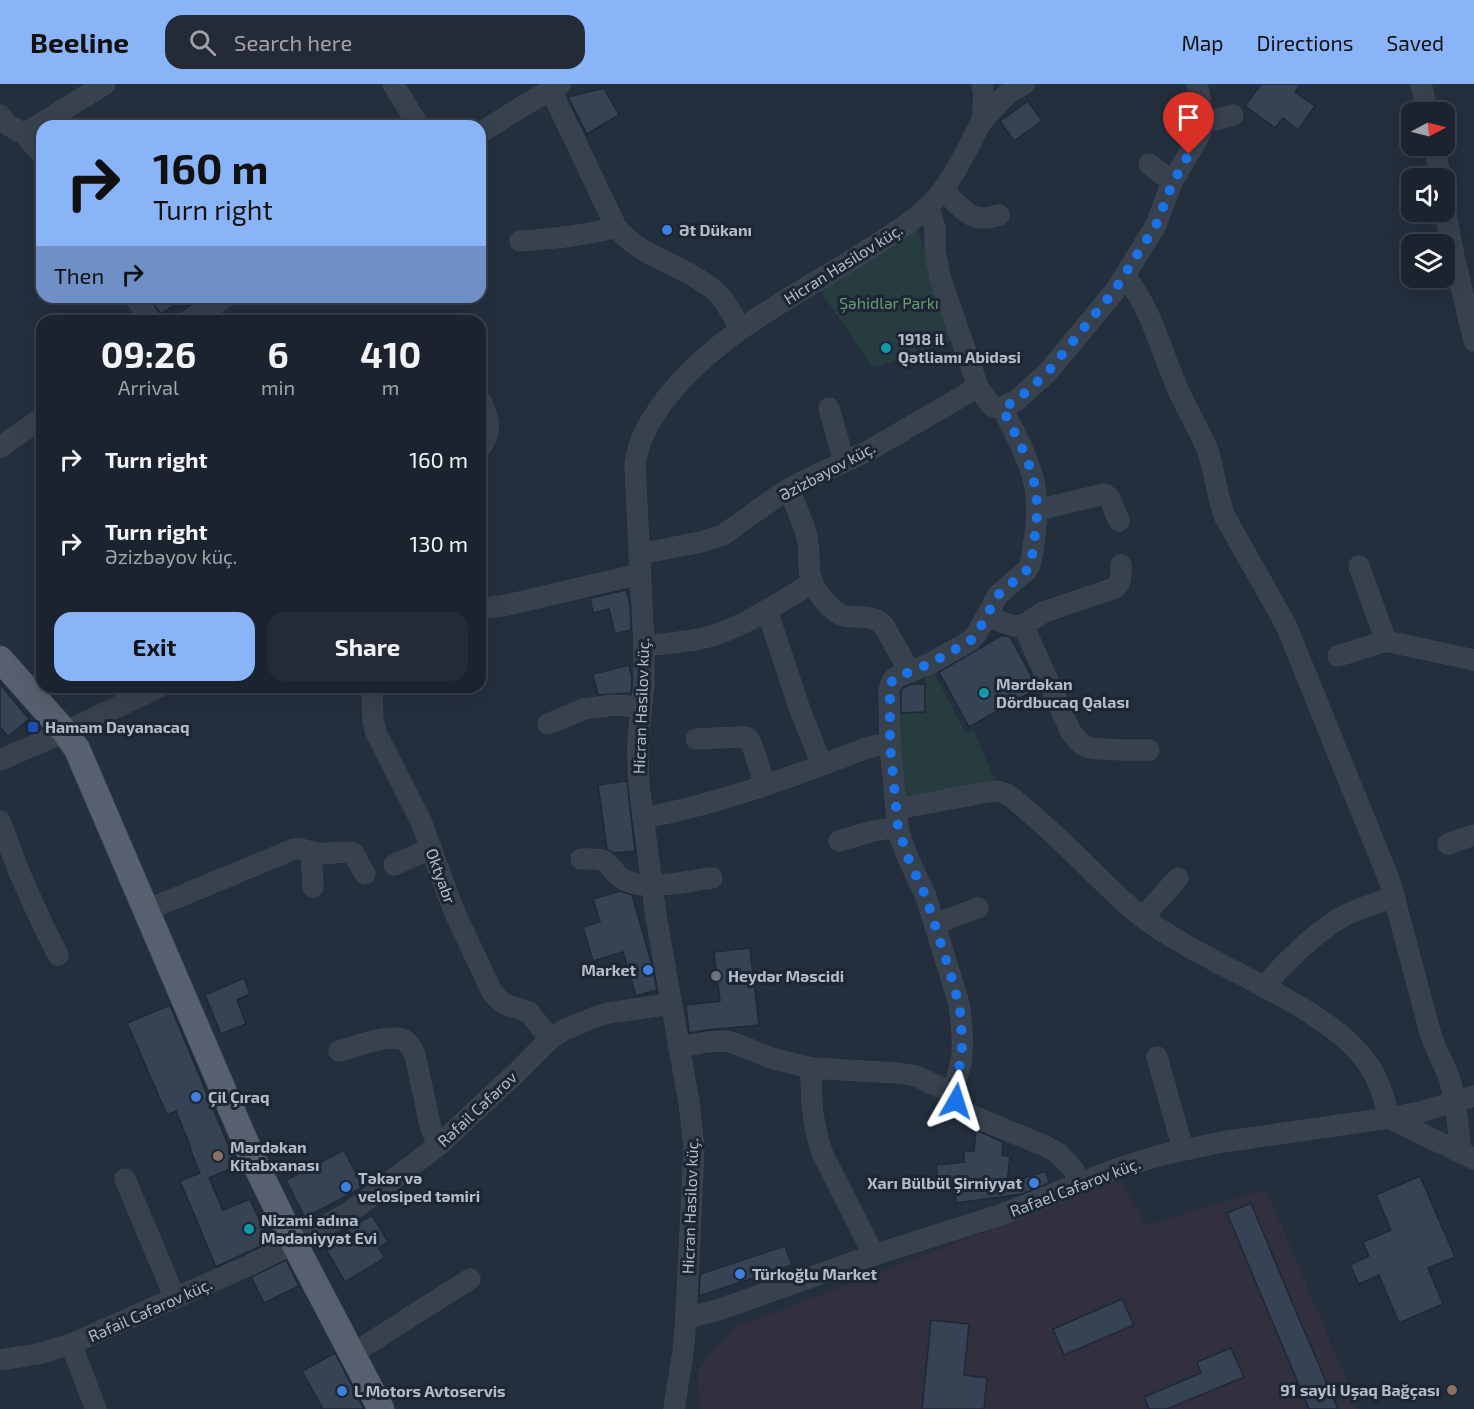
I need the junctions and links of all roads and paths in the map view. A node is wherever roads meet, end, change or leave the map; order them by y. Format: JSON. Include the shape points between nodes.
{"nodes":[{"id":1,"x":105,"y":84,"type":"edge"},
{"id":2,"x":393,"y":84,"type":"edge"},
{"id":3,"x":982,"y":84,"type":"edge"},
{"id":4,"x":1024,"y":84,"type":"edge"},
{"id":5,"x":1197,"y":84,"type":"edge"},
{"id":6,"x":1421,"y":84,"type":"edge"},
{"id":7,"x":557,"y":87,"type":"edge"},
{"id":8,"x":1007,"y":89,"type":"edge"},
{"id":9,"x":1426,"y":102,"type":"edge"},
{"id":10,"x":1233,"y":115,"type":"dead end"},
{"id":11,"x":0,"y":116,"type":"edge"},
{"id":12,"x":1202,"y":119,"type":"junction"},
{"id":13,"x":47,"y":120,"type":"edge"},
{"id":14,"x":415,"y":120,"type":"edge"},
{"id":15,"x":982,"y":121,"type":"junction"},
{"id":16,"x":36,"y":127,"type":"edge"},
{"id":17,"x":486,"y":129,"type":"edge"},
{"id":18,"x":24,"y":134,"type":"junction"},
{"id":19,"x":36,"y":148,"type":"edge"},
{"id":20,"x":1149,"y":164,"type":"dead end"},
{"id":21,"x":1173,"y":182,"type":"junction"},
{"id":22,"x":943,"y":190,"type":"junction"},
{"id":23,"x":928,"y":206,"type":"junction"},
{"id":24,"x":999,"y":215,"type":"dead end"},
{"id":25,"x":1447,"y":222,"type":"edge"},
{"id":26,"x":616,"y":227,"type":"junction"},
{"id":27,"x":520,"y":241,"type":"dead end"},
{"id":28,"x":1125,"y":276,"type":"junction"},
{"id":29,"x":216,"y":303,"type":"edge"},
{"id":30,"x":198,"y":315,"type":"edge"},
{"id":31,"x":740,"y":329,"type":"junction"},
{"id":32,"x":1474,"y":341,"type":"edge"},
{"id":33,"x":978,"y":387,"type":"junction"},
{"id":34,"x":829,"y":408,"type":"dead end"},
{"id":35,"x":1002,"y":408,"type":"junction"},
{"id":36,"x":486,"y":414,"type":"edge"},
{"id":37,"x":36,"y":422,"type":"edge"},
{"id":38,"x":486,"y":440,"type":"edge"},
{"id":39,"x":0,"y":447,"type":"edge"},
{"id":40,"x":844,"y":461,"type":"junction"},
{"id":41,"x":789,"y":489,"type":"junction"},
{"id":42,"x":1037,"y":509,"type":"junction"},
{"id":43,"x":1119,"y":521,"type":"dead end"},
{"id":44,"x":640,"y":564,"type":"junction"},
{"id":45,"x":1121,"y":566,"type":"dead end"},
{"id":46,"x":1359,"y":566,"type":"dead end"},
{"id":47,"x":812,"y":583,"type":"junction"},
{"id":48,"x":486,"y":608,"type":"edge"},
{"id":49,"x":767,"y":610,"type":"junction"},
{"id":50,"x":987,"y":615,"type":"junction"},
{"id":51,"x":1023,"y":625,"type":"junction"},
{"id":52,"x":1386,"y":641,"type":"junction"},
{"id":53,"x":644,"y":646,"type":"junction"},
{"id":54,"x":1338,"y":656,"type":"dead end"},
{"id":55,"x":0,"y":659,"type":"edge"},
{"id":56,"x":1474,"y":660,"type":"edge"},
{"id":57,"x":910,"y":672,"type":"junction"},
{"id":58,"x":146,"y":693,"type":"edge"},
{"id":59,"x":372,"y":693,"type":"edge"},
{"id":60,"x":641,"y":707,"type":"junction"},
{"id":61,"x":548,"y":724,"type":"dead end"},
{"id":62,"x":65,"y":732,"type":"junction"},
{"id":63,"x":696,"y":739,"type":"dead end"},
{"id":64,"x":890,"y":745,"type":"junction"},
{"id":65,"x":1149,"y":750,"type":"dead end"},
{"id":66,"x":0,"y":760,"type":"edge"},
{"id":67,"x":822,"y":765,"type":"junction"},
{"id":68,"x":765,"y":785,"type":"junction"},
{"id":69,"x":643,"y":818,"type":"junction"},
{"id":70,"x":897,"y":818,"type":"junction"},
{"id":71,"x":0,"y":822,"type":"edge"},
{"id":72,"x":1474,"y":835,"type":"edge"},
{"id":73,"x":839,"y":841,"type":"dead end"},
{"id":74,"x":1448,"y":844,"type":"dead end"},
{"id":75,"x":431,"y":848,"type":"junction"},
{"id":76,"x":311,"y":852,"type":"junction"},
{"id":77,"x":581,"y":859,"type":"dead end"},
{"id":78,"x":394,"y":865,"type":"dead end"},
{"id":79,"x":365,"y":874,"type":"dead end"},
{"id":80,"x":712,"y":878,"type":"dead end"},
{"id":81,"x":1178,"y":878,"type":"dead end"},
{"id":82,"x":652,"y":886,"type":"junction"},
{"id":83,"x":314,"y":887,"type":"dead end"},
{"id":84,"x":1394,"y":897,"type":"junction"},
{"id":85,"x":978,"y":908,"type":"dead end"},
{"id":86,"x":147,"y":910,"type":"junction"},
{"id":87,"x":1143,"y":917,"type":"junction"},
{"id":88,"x":934,"y":924,"type":"junction"},
{"id":89,"x":58,"y":955,"type":"dead end"},
{"id":90,"x":1265,"y":986,"type":"junction"},
{"id":91,"x":671,"y":1004,"type":"junction"},
{"id":92,"x":550,"y":1039,"type":"junction"},
{"id":93,"x":679,"y":1047,"type":"junction"},
{"id":94,"x":339,"y":1052,"type":"dead end"},
{"id":95,"x":1157,"y":1057,"type":"dead end"},
{"id":96,"x":811,"y":1068,"type":"junction"},
{"id":97,"x":954,"y":1094,"type":"junction"},
{"id":98,"x":1474,"y":1096,"type":"edge"},
{"id":99,"x":1455,"y":1102,"type":"junction"},
{"id":100,"x":1389,"y":1118,"type":"junction"},
{"id":101,"x":439,"y":1145,"type":"junction"},
{"id":102,"x":1183,"y":1149,"type":"junction"},
{"id":103,"x":1467,"y":1156,"type":"edge"},
{"id":104,"x":125,"y":1179,"type":"dead end"},
{"id":105,"x":1081,"y":1183,"type":"junction"},
{"id":106,"x":294,"y":1243,"type":"junction"},
{"id":107,"x":874,"y":1255,"type":"junction"},
{"id":108,"x":470,"y":1278,"type":"dead end"},
{"id":109,"x":175,"y":1298,"type":"junction"},
{"id":110,"x":686,"y":1318,"type":"junction"},
{"id":111,"x":72,"y":1344,"type":"junction"},
{"id":112,"x":352,"y":1354,"type":"junction"},
{"id":113,"x":0,"y":1360,"type":"edge"},
{"id":114,"x":96,"y":1409,"type":"edge"},
{"id":115,"x":381,"y":1409,"type":"edge"},
{"id":116,"x":674,"y":1409,"type":"edge"}],
"edges":[{"from":1,"to":13,"type":"street"},
{"from":2,"to":14,"type":"street"},
{"from":3,"to":15,"type":"street"},
{"from":4,"to":8,"type":"street"},
{"from":5,"to":12,"type":"street"},
{"from":6,"to":9,"type":"street"},
{"from":7,"to":17,"type":"street"},
{"from":7,"to":26,"type":"street"},
{"from":8,"to":15,"type":"street"},
{"from":10,"to":12,"type":"street"},
{"from":11,"to":18,"type":"street"},
{"from":12,"to":21,"type":"street","via":[[1197,140]]},
{"from":15,"to":22,"type":"street","name":"Hicran Hasilov küç."},
{"from":16,"to":18,"type":"street"},
{"from":18,"to":19,"type":"street"},
{"from":20,"to":21,"type":"street"},
{"from":21,"to":28,"type":"street","via":[[1156,225]]},
{"from":22,"to":23,"type":"street","name":"Hicran Hasilov küç."},
{"from":22,"to":24,"type":"street","via":[[976,218]]},
{"from":23,"to":31,"type":"street","name":"Hicran Hasilov küç.","via":[[883,240]]},
{"from":23,"to":33,"type":"street","via":[[935,228],[940,278]]},
{"from":25,"to":32,"type":"street"},
{"from":26,"to":27,"type":"street"},
{"from":26,"to":31,"type":"street","via":[[640,249],[716,291]]},
{"from":28,"to":35,"type":"street","via":[[1047,373],[1016,401]]},
{"from":28,"to":84,"type":"street","via":[[1144,304],[1203,440],[1225,517],[1286,625],[1384,863]]},
{"from":29,"to":30,"type":"street"},
{"from":31,"to":44,"type":"street","name":"Hicran Hasilov küç.","via":[[684,376],[640,440],[635,465]]},
{"from":33,"to":35,"type":"street","via":[[990,404]]},
{"from":33,"to":40,"type":"street","name":"Əzizbəyov küç."},
{"from":34,"to":40,"type":"street"},
{"from":35,"to":42,"type":"street","via":[[1030,465]]},
{"from":36,"to":38,"type":"street"},
{"from":37,"to":39,"type":"street"},
{"from":40,"to":41,"type":"street","name":"Əzizbəyov küç."},
{"from":41,"to":44,"type":"street","name":"Əzizbəyov küç.","via":[[723,535]]},
{"from":41,"to":47,"type":"street","via":[[804,528]]},
{"from":42,"to":43,"type":"street","via":[[1104,494]]},
{"from":42,"to":50,"type":"street","via":[[1029,567],[998,595]]},
{"from":44,"to":48,"type":"street","name":"Əzizbəyov küç."},
{"from":44,"to":53,"type":"street","name":"Hicran Hasilov küç."},
{"from":45,"to":51,"type":"street","via":[[1119,585],[1115,588],[1044,612]]},
{"from":46,"to":52,"type":"street"},
{"from":47,"to":49,"type":"street"},
{"from":47,"to":57,"type":"street","via":[[841,615],[872,618],[884,626]]},
{"from":49,"to":53,"type":"street","via":[[716,634]]},
{"from":49,"to":67,"type":"street"},
{"from":50,"to":51,"type":"street","via":[[1014,626]]},
{"from":50,"to":57,"type":"street","via":[[970,641]]},
{"from":51,"to":65,"type":"street","via":[[1077,740],[1093,748]]},
{"from":52,"to":54,"type":"street"},
{"from":52,"to":56,"type":"street"},
{"from":53,"to":60,"type":"street","name":"Hicran Hasilov küç."},
{"from":55,"to":62,"type":"main road"},
{"from":57,"to":64,"type":"street","via":[[895,678],[890,686]]},
{"from":58,"to":62,"type":"street"},
{"from":59,"to":75,"type":"street","name":"Oktyabr","via":[[376,733]]},
{"from":60,"to":61,"type":"street","via":[[584,709]]},
{"from":60,"to":69,"type":"street","name":"Hicran Hasilov küç.","via":[[638,760]]},
{"from":62,"to":66,"type":"street"},
{"from":62,"to":86,"type":"main road","via":[[77,749]]},
{"from":63,"to":68,"type":"street","via":[[748,738]]},
{"from":64,"to":67,"type":"street","via":[[864,749]]},
{"from":64,"to":70,"type":"street"},
{"from":67,"to":68,"type":"street"},
{"from":68,"to":69,"type":"street"},
{"from":69,"to":82,"type":"street","name":"Hicran Hasilov küç."},
{"from":70,"to":73,"type":"street","via":[[873,831]]},
{"from":70,"to":87,"type":"street","via":[[988,792],[1007,794]]},
{"from":70,"to":88,"type":"street","via":[[904,849]]},
{"from":71,"to":89,"type":"street"},
{"from":72,"to":74,"type":"street"},
{"from":75,"to":78,"type":"street"},
{"from":75,"to":92,"type":"street","name":"Oktyabr","via":[[454,911],[492,992],[507,1005],[529,1012]]},
{"from":76,"to":79,"type":"street","via":[[353,853]]},
{"from":76,"to":83,"type":"street"},
{"from":76,"to":86,"type":"street","via":[[294,849]]},
{"from":77,"to":82,"type":"street","via":[[604,861],[618,877]]},
{"from":80,"to":82,"type":"street"},
{"from":81,"to":87,"type":"street"},
{"from":82,"to":91,"type":"street","name":"Hicran Hasilov küç."},
{"from":84,"to":90,"type":"street","via":[[1332,923]]},
{"from":84,"to":99,"type":"street","via":[[1435,1049],[1445,1067]]},
{"from":85,"to":88,"type":"street"},
{"from":86,"to":106,"type":"main road","via":[[251,1155]]},
{"from":87,"to":90,"type":"street"},
{"from":88,"to":97,"type":"street","via":[[961,1016],[962,1053]]},
{"from":90,"to":100,"type":"street","via":[[1332,1027],[1350,1043],[1370,1066]]},
{"from":91,"to":92,"type":"street","name":"Rəfail Cəfərov","via":[[608,1013]]},
{"from":91,"to":93,"type":"street","name":"Hicran Hasilov küç."},
{"from":92,"to":101,"type":"street","name":"Rəfail Cəfərov"},
{"from":93,"to":96,"type":"street","via":[[725,1041]]},
{"from":93,"to":110,"type":"street","name":"Hicran Hasilov küç.","via":[[694,1147]]},
{"from":94,"to":101,"type":"street","via":[[383,1040],[405,1040],[415,1055],[431,1129]]},
{"from":95,"to":102,"type":"street"},
{"from":96,"to":97,"type":"street","via":[[916,1076]]},
{"from":96,"to":107,"type":"street","via":[[812,1116],[817,1138]]},
{"from":97,"to":105,"type":"street","via":[[960,1108],[968,1114],[1058,1153]]},
{"from":98,"to":99,"type":"street","name":"Rafael Cəfərov küç."},
{"from":99,"to":100,"type":"street","name":"Rafael Cəfərov küç."},
{"from":99,"to":103,"type":"street"},
{"from":100,"to":102,"type":"street","name":"Rafael Cəfərov küç."},
{"from":100,"to":103,"type":"street"},
{"from":101,"to":106,"type":"street","name":"Rəfail Cəfərov","via":[[350,1212]]},
{"from":102,"to":105,"type":"street","name":"Rafael Cəfərov küç."},
{"from":104,"to":109,"type":"street"},
{"from":105,"to":107,"type":"street","name":"Rafael Cəfərov küç.","via":[[1000,1215]]},
{"from":106,"to":109,"type":"street","name":"Rəfail Cəfərov küç."},
{"from":106,"to":112,"type":"main road"},
{"from":107,"to":110,"type":"street","name":"Rafael Cəfərov küç."},
{"from":108,"to":112,"type":"street"},
{"from":109,"to":111,"type":"street","name":"Rəfail Cəfərov küç."},
{"from":110,"to":116,"type":"street","name":"Hicran Hasilov küç."},
{"from":111,"to":113,"type":"street","name":"Rəfail Cəfərov küç."},
{"from":111,"to":114,"type":"street"},
{"from":112,"to":115,"type":"main road"}]}
